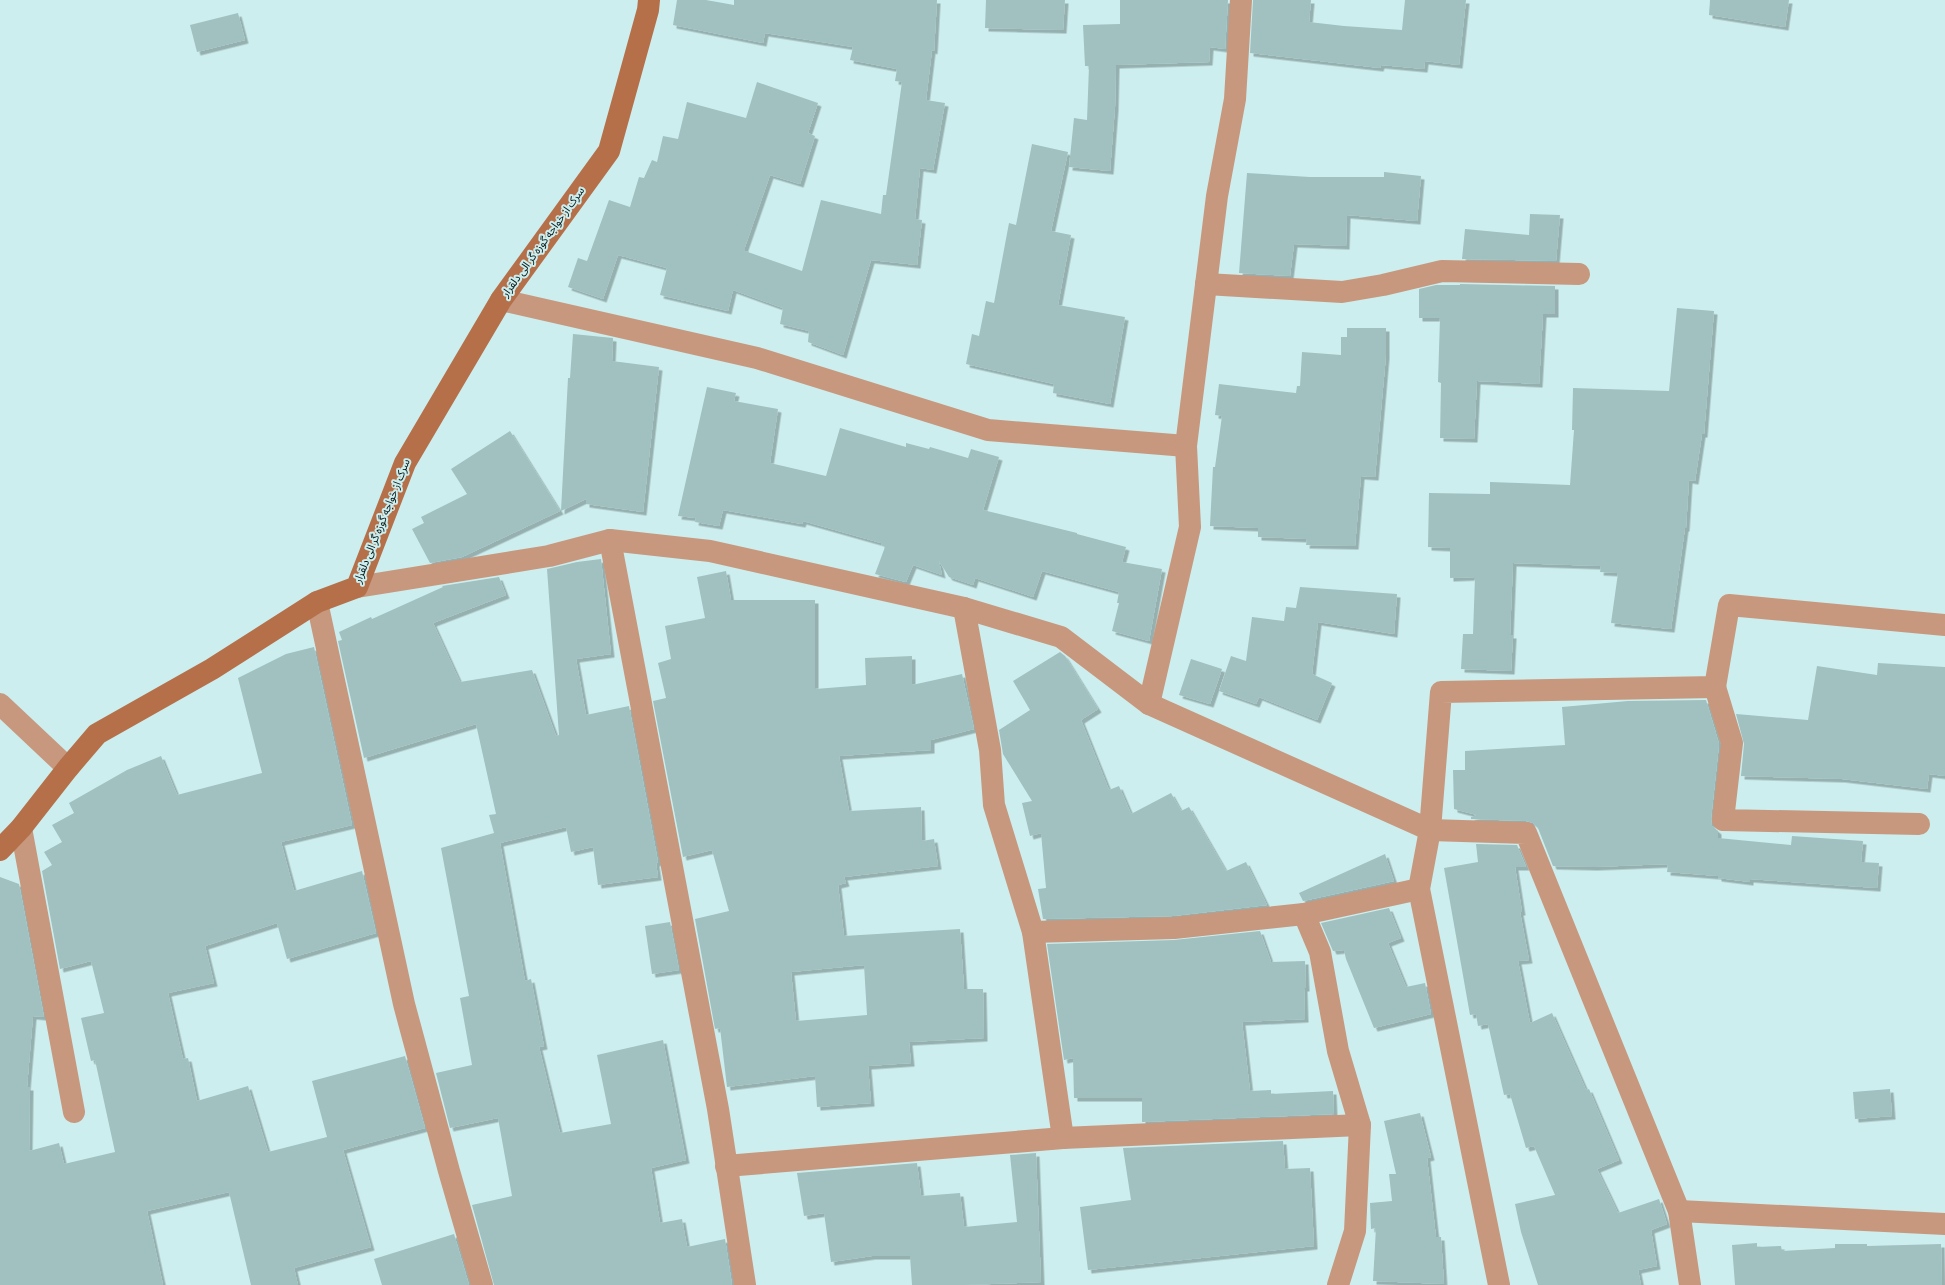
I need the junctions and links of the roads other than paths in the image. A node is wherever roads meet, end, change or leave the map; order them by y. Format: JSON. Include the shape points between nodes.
{"nodes":[{"id":1,"x":649,"y":0,"type":"edge"},
{"id":2,"x":1240,"y":0,"type":"edge"},
{"id":3,"x":1579,"y":274,"type":"dead end"},
{"id":4,"x":1206,"y":284,"type":"junction"},
{"id":5,"x":500,"y":300,"type":"junction"},
{"id":6,"x":1186,"y":446,"type":"junction"},
{"id":7,"x":610,"y":540,"type":"junction"},
{"id":8,"x":357,"y":587,"type":"junction"},
{"id":9,"x":317,"y":602,"type":"junction"},
{"id":10,"x":964,"y":608,"type":"junction"},
{"id":11,"x":1945,"y":625,"type":"edge"},
{"id":12,"x":1715,"y":687,"type":"junction"},
{"id":13,"x":0,"y":704,"type":"edge"},
{"id":14,"x":1149,"y":704,"type":"junction"},
{"id":15,"x":68,"y":768,"type":"junction"},
{"id":16,"x":1919,"y":824,"type":"dead end"},
{"id":17,"x":21,"y":828,"type":"junction"},
{"id":18,"x":1430,"y":830,"type":"junction"},
{"id":19,"x":0,"y":850,"type":"edge"},
{"id":20,"x":1419,"y":889,"type":"junction"},
{"id":21,"x":1304,"y":914,"type":"junction"},
{"id":22,"x":1033,"y":932,"type":"junction"},
{"id":23,"x":74,"y":1112,"type":"dead end"},
{"id":24,"x":1360,"y":1125,"type":"junction"},
{"id":25,"x":1062,"y":1138,"type":"junction"},
{"id":26,"x":726,"y":1166,"type":"junction"},
{"id":27,"x":1679,"y":1211,"type":"junction"},
{"id":28,"x":1945,"y":1224,"type":"edge"},
{"id":29,"x":482,"y":1285,"type":"edge"},
{"id":30,"x":745,"y":1285,"type":"edge"},
{"id":31,"x":1338,"y":1285,"type":"edge"},
{"id":32,"x":1499,"y":1285,"type":"edge"},
{"id":33,"x":1690,"y":1285,"type":"edge"}],
"edges":[{"from":1,"to":5,"type":"street","name":"سرک از خواجه گوزه گر الی دلقرار","via":[[610,151]]},
{"from":2,"to":4,"type":"street","via":[[1235,99],[1217,196]]},
{"from":3,"to":4,"type":"street","via":[[1442,271],[1342,292]]},
{"from":4,"to":6,"type":"street"},
{"from":5,"to":6,"type":"street","via":[[757,358],[988,430]]},
{"from":5,"to":8,"type":"street","name":"سرک از خواجه گوزه گر الی دلقرار","via":[[405,462]]},
{"from":6,"to":14,"type":"street","via":[[1190,527]]},
{"from":7,"to":8,"type":"street","via":[[549,556]]},
{"from":7,"to":10,"type":"street","via":[[710,551]]},
{"from":7,"to":26,"type":"street","via":[[665,841],[718,1109]]},
{"from":8,"to":9,"type":"street","name":"سرک از خواجه گوزه گر الی دلقرار"},
{"from":9,"to":15,"type":"street","name":"سرک از خواجه گوزه گر الی دلقرار","via":[[212,669],[97,734]]},
{"from":9,"to":29,"type":"street","via":[[404,1004]]},
{"from":10,"to":14,"type":"street","via":[[1061,637]]},
{"from":10,"to":22,"type":"street","via":[[990,750],[994,805]]},
{"from":11,"to":12,"type":"street","via":[[1729,605]]},
{"from":12,"to":16,"type":"street","via":[[1732,743],[1723,820]]},
{"from":12,"to":18,"type":"street","via":[[1441,692]]},
{"from":13,"to":15,"type":"street"},
{"from":14,"to":18,"type":"street"},
{"from":15,"to":17,"type":"street","name":"سرک از خواجه گوزه گر الی دلقرار"},
{"from":17,"to":19,"type":"street","name":"سرک از خواجه گوزه گر الی دلقرار"},
{"from":17,"to":23,"type":"street"},
{"from":18,"to":20,"type":"street"},
{"from":18,"to":27,"type":"street","via":[[1526,833]]},
{"from":20,"to":21,"type":"street"},
{"from":20,"to":32,"type":"street"},
{"from":21,"to":22,"type":"street","via":[[1174,928]]},
{"from":21,"to":24,"type":"street","via":[[1320,952],[1338,1052]]},
{"from":22,"to":25,"type":"street"},
{"from":24,"to":25,"type":"street"},
{"from":24,"to":31,"type":"street","via":[[1355,1231]]},
{"from":25,"to":26,"type":"street"},
{"from":26,"to":30,"type":"street"},
{"from":27,"to":28,"type":"street"},
{"from":27,"to":33,"type":"street"}]}
